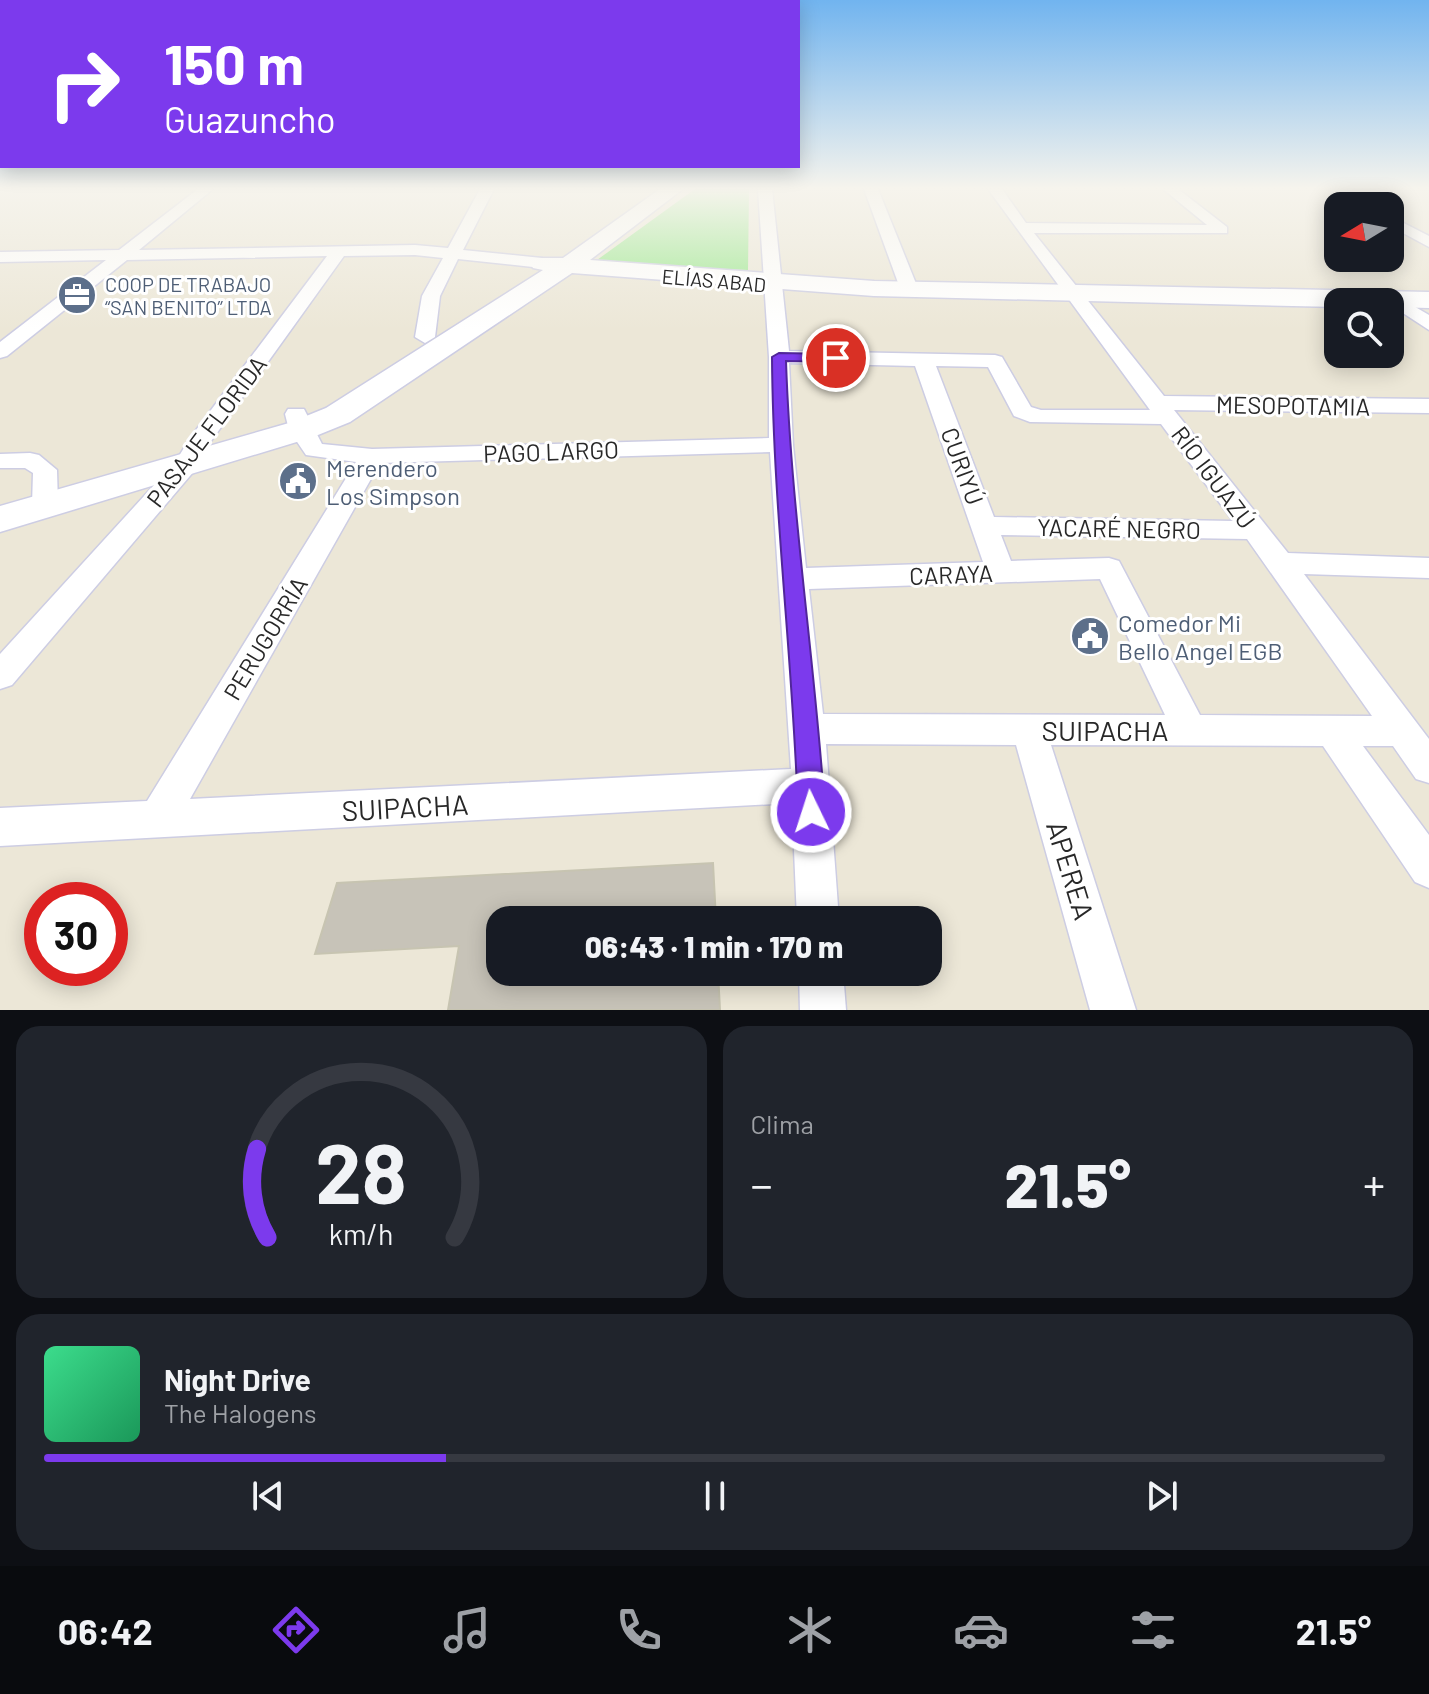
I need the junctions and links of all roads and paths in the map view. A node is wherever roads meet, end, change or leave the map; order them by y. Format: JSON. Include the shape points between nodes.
{"nodes":[{"id":1,"x":147,"y":236,"type":"edge"},
{"id":2,"x":460,"y":236,"type":"edge"},
{"id":3,"x":589,"y":236,"type":"edge"},
{"id":4,"x":598,"y":236,"type":"edge"},
{"id":5,"x":769,"y":236,"type":"edge"},
{"id":6,"x":889,"y":236,"type":"edge"},
{"id":7,"x":1028,"y":236,"type":"edge"},
{"id":8,"x":339,"y":251,"type":"junction"},
{"id":9,"x":451,"y":253,"type":"junction"},
{"id":10,"x":124,"y":255,"type":"junction"},
{"id":11,"x":0,"y":257,"type":"edge"},
{"id":12,"x":554,"y":264,"type":"junction"},
{"id":13,"x":774,"y":285,"type":"junction"},
{"id":14,"x":910,"y":291,"type":"junction"},
{"id":15,"x":1074,"y":296,"type":"junction"},
{"id":16,"x":1324,"y":298,"type":"edge"},
{"id":17,"x":1404,"y":299,"type":"edge"},
{"id":18,"x":1429,"y":300,"type":"edge"},
{"id":19,"x":1404,"y":307,"type":"edge"},
{"id":20,"x":1429,"y":324,"type":"edge"},
{"id":21,"x":425,"y":337,"type":"junction"},
{"id":22,"x":0,"y":352,"type":"edge"},
{"id":23,"x":779,"y":357,"type":"junction"},
{"id":24,"x":923,"y":360,"type":"junction"},
{"id":25,"x":1429,"y":406,"type":"edge"},
{"id":26,"x":1163,"y":410,"type":"junction"},
{"id":27,"x":299,"y":422,"type":"junction"},
{"id":28,"x":781,"y":445,"type":"junction"},
{"id":29,"x":192,"y":454,"type":"junction"},
{"id":30,"x":372,"y":456,"type":"junction"},
{"id":31,"x":0,"y":461,"type":"edge"},
{"id":32,"x":46,"y":494,"type":"junction"},
{"id":33,"x":0,"y":497,"type":"edge"},
{"id":34,"x":0,"y":519,"type":"edge"},
{"id":35,"x":985,"y":526,"type":"junction"},
{"id":36,"x":1254,"y":530,"type":"junction"},
{"id":37,"x":1280,"y":563,"type":"junction"},
{"id":38,"x":1429,"y":568,"type":"edge"},
{"id":39,"x":1001,"y":572,"type":"junction"},
{"id":40,"x":793,"y":579,"type":"junction"},
{"id":41,"x":0,"y":676,"type":"edge"},
{"id":42,"x":807,"y":729,"type":"junction"},
{"id":43,"x":1029,"y":730,"type":"junction"},
{"id":44,"x":1190,"y":731,"type":"junction"},
{"id":45,"x":1332,"y":731,"type":"junction"},
{"id":46,"x":1402,"y":731,"type":"junction"},
{"id":47,"x":1429,"y":767,"type":"edge"},
{"id":48,"x":810,"y":785,"type":"junction"},
{"id":49,"x":157,"y":820,"type":"junction"},
{"id":50,"x":0,"y":827,"type":"edge"},
{"id":51,"x":1429,"y":868,"type":"edge"},
{"id":52,"x":817,"y":906,"type":"edge"},
{"id":53,"x":822,"y":986,"type":"edge"},
{"id":54,"x":823,"y":1010,"type":"edge"},
{"id":55,"x":1113,"y":1010,"type":"edge"}],
"edges":[{"from":1,"to":10,"type":"street"},
{"from":2,"to":9,"type":"street"},
{"from":3,"to":12,"type":"main road"},
{"from":4,"to":12,"type":"main road"},
{"from":5,"to":13,"type":"street"},
{"from":6,"to":14,"type":"street"},
{"from":7,"to":15,"type":"street","name":"RÍO IGUAZÚ"},
{"from":8,"to":9,"type":"street","name":"ELÍAS ABAD"},
{"from":8,"to":10,"type":"street","name":"ELÍAS ABAD"},
{"from":8,"to":29,"type":"street","name":"PASAJE FLORIDA"},
{"from":9,"to":12,"type":"street","name":"ELÍAS ABAD"},
{"from":9,"to":21,"type":"street","via":[[431,296]]},
{"from":10,"to":11,"type":"street","name":"ELÍAS ABAD"},
{"from":10,"to":22,"type":"street"},
{"from":12,"to":13,"type":"main road","name":"ELÍAS ABAD"},
{"from":12,"to":21,"type":"main road"},
{"from":12,"to":27,"type":"main road","via":[[371,396],[338,415]]},
{"from":13,"to":14,"type":"main road","name":"ELÍAS ABAD"},
{"from":13,"to":23,"type":"street"},
{"from":14,"to":15,"type":"main road","name":"ELÍAS ABAD"},
{"from":15,"to":16,"type":"main road","name":"ELÍAS ABAD"},
{"from":15,"to":26,"type":"street","name":"RÍO IGUAZÚ"},
{"from":17,"to":18,"type":"main road","name":"ELÍAS ABAD"},
{"from":19,"to":20,"type":"street"},
{"from":21,"to":27,"type":"main road"},
{"from":23,"to":24,"type":"street"},
{"from":23,"to":28,"type":"street"},
{"from":24,"to":26,"type":"street","name":"MESOPOTAMIA","via":[[995,361],[1022,411],[1038,417]]},
{"from":24,"to":35,"type":"street","name":"CURIYÚ"},
{"from":25,"to":26,"type":"street","name":"MESOPOTAMIA"},
{"from":26,"to":36,"type":"street","name":"RÍO IGUAZÚ"},
{"from":27,"to":29,"type":"main road"},
{"from":27,"to":30,"type":"street","name":"PAGO LARGO","via":[[314,450]]},
{"from":28,"to":30,"type":"street","name":"PAGO LARGO"},
{"from":28,"to":40,"type":"street"},
{"from":29,"to":32,"type":"main road"},
{"from":29,"to":41,"type":"street","name":"PASAJE FLORIDA"},
{"from":30,"to":49,"type":"street","name":"PERUGORRÍA"},
{"from":31,"to":32,"type":"street","via":[[30,460],[45,470]]},
{"from":32,"to":33,"type":"main road"},
{"from":32,"to":34,"type":"main road"},
{"from":35,"to":36,"type":"street","name":"YACARÉ NEGRO"},
{"from":35,"to":39,"type":"street","name":"CURIYÚ"},
{"from":36,"to":37,"type":"street","name":"RÍO IGUAZÚ"},
{"from":37,"to":38,"type":"street"},
{"from":37,"to":46,"type":"street","name":"RÍO IGUAZÚ"},
{"from":39,"to":40,"type":"street","name":"CARAYA"},
{"from":39,"to":44,"type":"street","name":"CARAYA","via":[[1109,568]]},
{"from":40,"to":42,"type":"street"},
{"from":42,"to":43,"type":"street","name":"SUIPACHA"},
{"from":42,"to":48,"type":"street"},
{"from":43,"to":44,"type":"street","name":"SUIPACHA"},
{"from":43,"to":55,"type":"street","name":"APEREA"},
{"from":44,"to":45,"type":"street","name":"SUIPACHA"},
{"from":45,"to":46,"type":"street","name":"SUIPACHA"},
{"from":45,"to":51,"type":"street"},
{"from":46,"to":47,"type":"street","name":"RÍO IGUAZÚ"},
{"from":48,"to":49,"type":"street","name":"SUIPACHA"},
{"from":48,"to":52,"type":"street"},
{"from":49,"to":50,"type":"street","name":"SUIPACHA"},
{"from":53,"to":54,"type":"street"}]}
